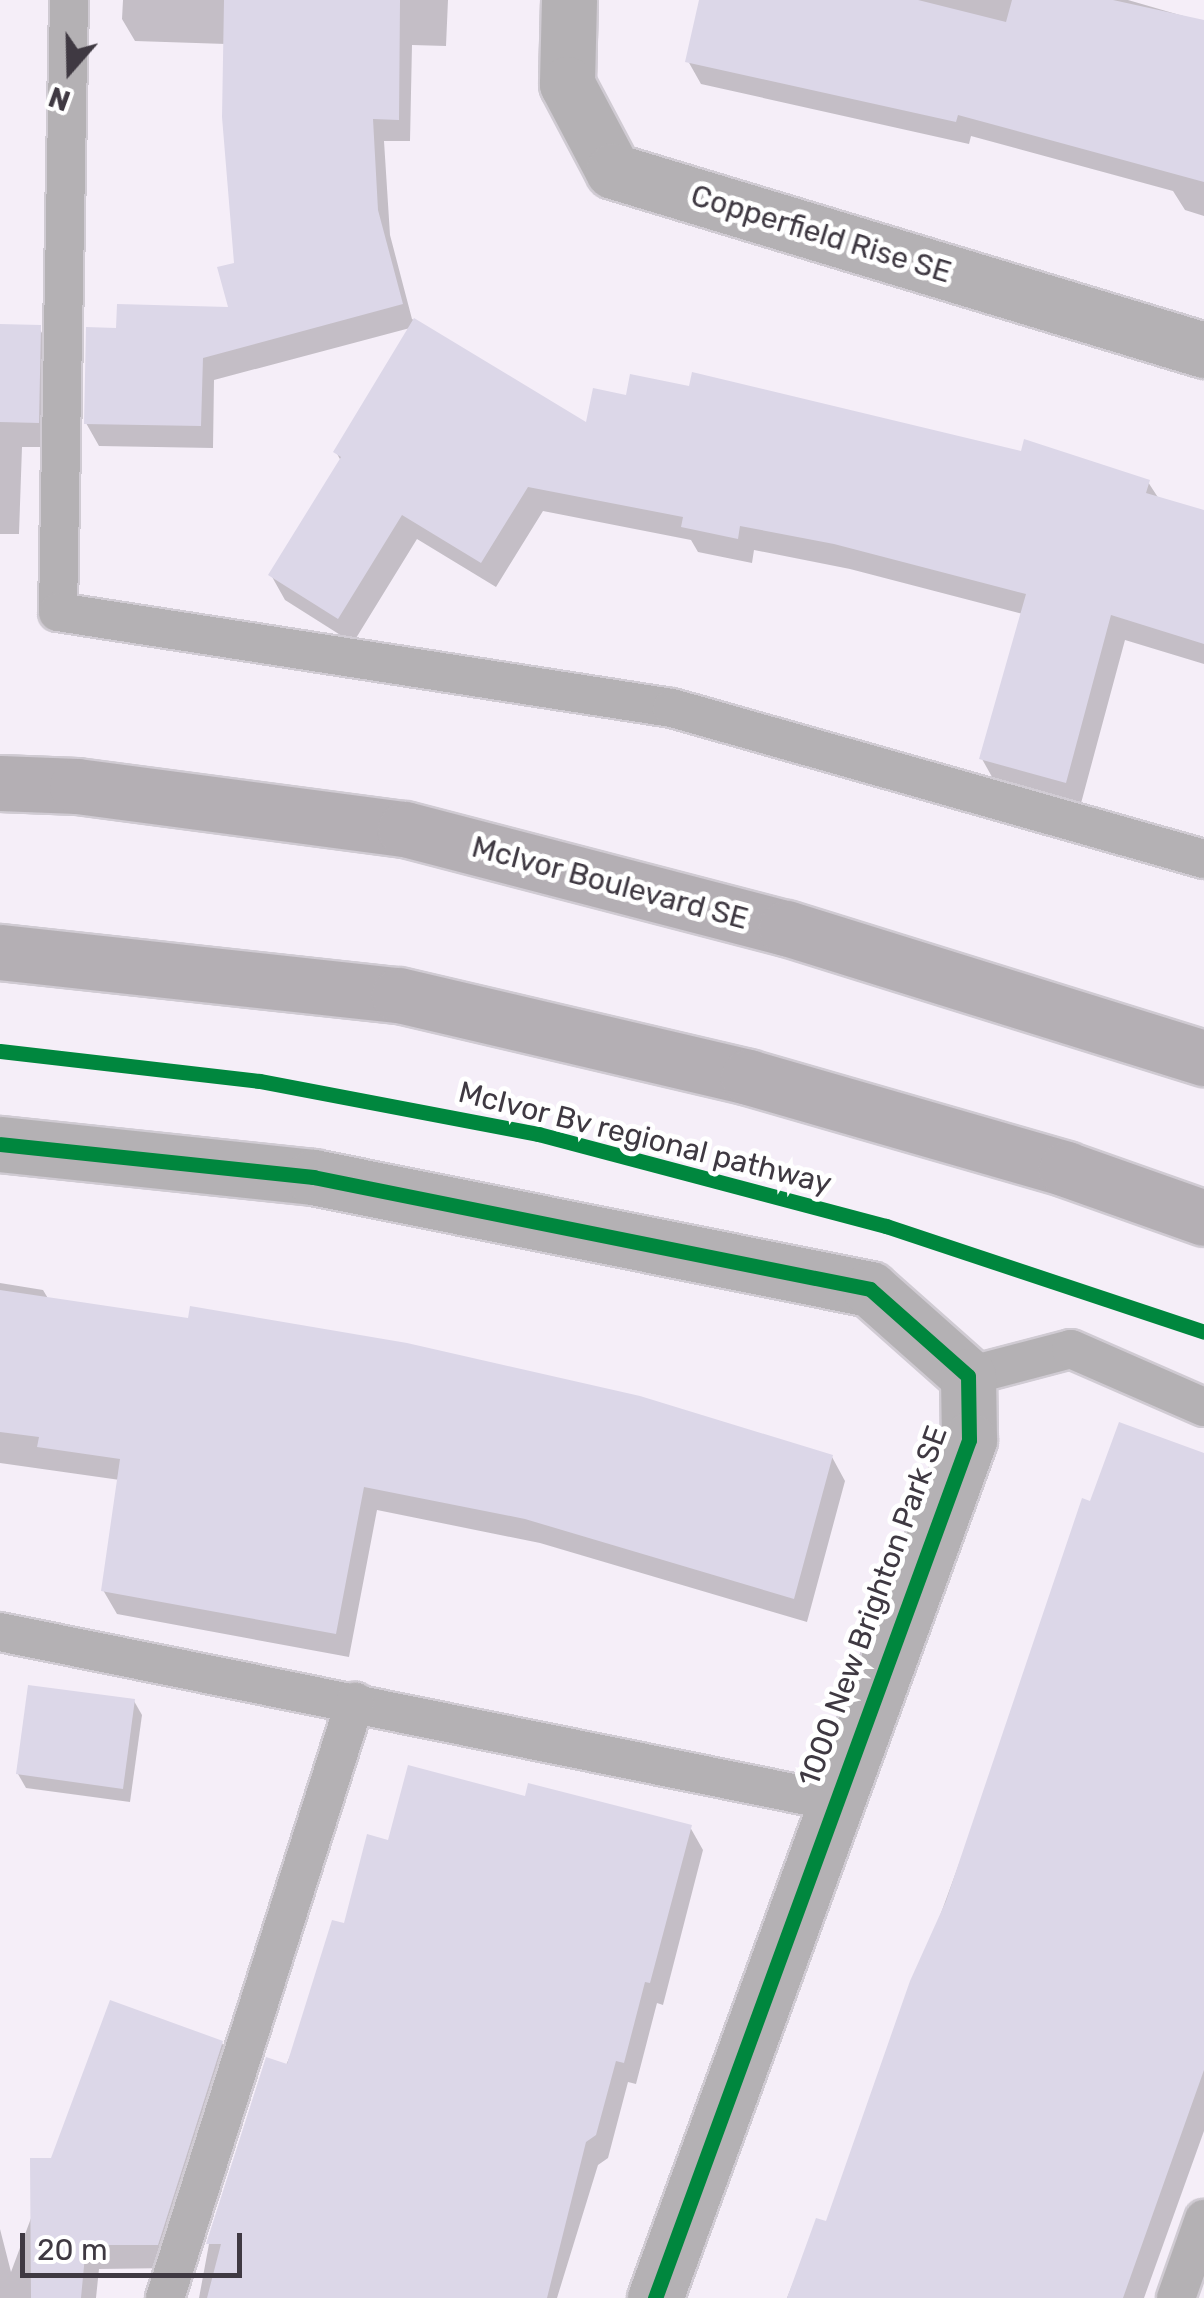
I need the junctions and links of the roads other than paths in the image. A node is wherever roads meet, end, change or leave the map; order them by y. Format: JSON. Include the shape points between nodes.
{"nodes":[{"id":1,"x":68,"y":0,"type":"edge"},
{"id":2,"x":569,"y":0,"type":"edge"},
{"id":3,"x":1204,"y":350,"type":"edge"},
{"id":4,"x":0,"y":760,"type":"edge"},
{"id":5,"x":0,"y":782,"type":"edge"},
{"id":6,"x":77,"y":786,"type":"junction"},
{"id":7,"x":1204,"y":858,"type":"edge"},
{"id":8,"x":0,"y":952,"type":"edge"},
{"id":9,"x":1204,"y":1058,"type":"edge"},
{"id":10,"x":0,"y":1144,"type":"edge"},
{"id":11,"x":1204,"y":1218,"type":"edge"},
{"id":12,"x":968,"y":1376,"type":"junction"},
{"id":13,"x":1204,"y":1407,"type":"edge"},
{"id":14,"x":0,"y":1632,"type":"edge"},
{"id":15,"x":355,"y":1702,"type":"junction"},
{"id":16,"x":832,"y":1800,"type":"junction"},
{"id":17,"x":1204,"y":2219,"type":"edge"},
{"id":18,"x":165,"y":2298,"type":"edge"},
{"id":19,"x":655,"y":2298,"type":"edge"},
{"id":20,"x":1176,"y":2298,"type":"edge"}],
"edges":[{"from":1,"to":7,"type":"lane","via":[[58,612],[672,708]]},
{"from":2,"to":3,"type":"street","name":"Copperfield Rise SE","via":[[567,84],[613,172]]},
{"from":4,"to":6,"type":"main road"},
{"from":5,"to":6,"type":"main road","name":"McIvor Boulevard SE"},
{"from":6,"to":9,"type":"main road","name":"McIvor Boulevard SE","via":[[404,829],[786,928]]},
{"from":8,"to":11,"type":"main road","via":[[399,994],[748,1077],[1066,1169]]},
{"from":10,"to":12,"type":"street","via":[[313,1177],[870,1289]]},
{"from":12,"to":13,"type":"lane","via":[[1070,1349]]},
{"from":12,"to":16,"type":"street","name":"1000 New Brighton Park SE","via":[[968,1440]]},
{"from":14,"to":15,"type":"lane"},
{"from":15,"to":16,"type":"lane"},
{"from":15,"to":18,"type":"lane"},
{"from":16,"to":19,"type":"street","name":"1000 New Brighton Park SE"},
{"from":17,"to":20,"type":"lane"}]}
